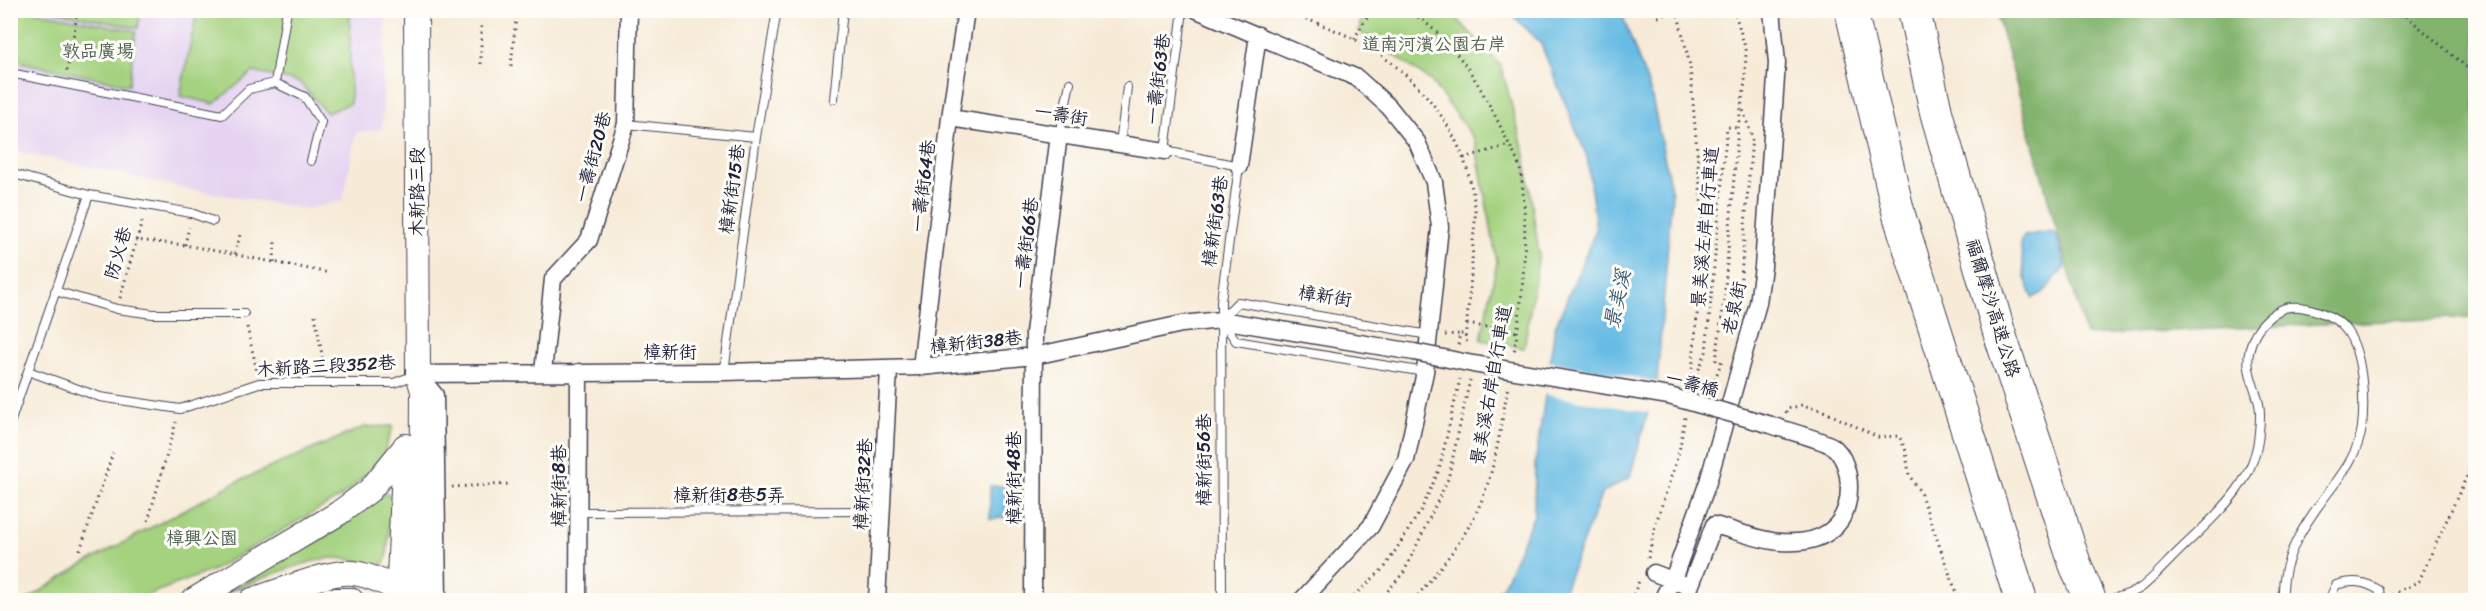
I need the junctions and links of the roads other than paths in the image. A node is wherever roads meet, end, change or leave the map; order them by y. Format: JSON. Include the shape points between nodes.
{"nodes":[{"id":1,"x":287,"y":10,"type":"edge"},
{"id":2,"x":416,"y":10,"type":"edge"},
{"id":3,"x":628,"y":10,"type":"edge"},
{"id":4,"x":777,"y":10,"type":"edge"},
{"id":5,"x":843,"y":10,"type":"edge"},
{"id":6,"x":966,"y":10,"type":"edge"},
{"id":7,"x":1183,"y":10,"type":"edge"},
{"id":8,"x":1197,"y":10,"type":"edge"},
{"id":9,"x":1851,"y":10,"type":"edge"},
{"id":10,"x":1914,"y":10,"type":"edge"},
{"id":11,"x":1772,"y":11,"type":"edge"},
{"id":12,"x":1258,"y":35,"type":"junction"},
{"id":13,"x":10,"y":74,"type":"edge"},
{"id":14,"x":276,"y":83,"type":"junction"},
{"id":15,"x":1070,"y":83,"type":"dead end"},
{"id":16,"x":1127,"y":87,"type":"dead end"},
{"id":17,"x":834,"y":99,"type":"dead end"},
{"id":18,"x":950,"y":118,"type":"junction"},
{"id":19,"x":626,"y":124,"type":"junction"},
{"id":20,"x":1059,"y":135,"type":"junction"},
{"id":21,"x":756,"y":137,"type":"junction"},
{"id":22,"x":1120,"y":144,"type":"junction"},
{"id":23,"x":1166,"y":151,"type":"junction"},
{"id":24,"x":311,"y":161,"type":"dead end"},
{"id":25,"x":1239,"y":166,"type":"junction"},
{"id":26,"x":10,"y":173,"type":"edge"},
{"id":27,"x":89,"y":195,"type":"junction"},
{"id":28,"x":1899,"y":215,"type":"junction"},
{"id":29,"x":213,"y":221,"type":"dead end"},
{"id":30,"x":55,"y":291,"type":"junction"},
{"id":31,"x":244,"y":314,"type":"road end"},
{"id":32,"x":1221,"y":320,"type":"junction"},
{"id":33,"x":1429,"y":335,"type":"junction"},
{"id":34,"x":1034,"y":356,"type":"junction"},
{"id":35,"x":921,"y":367,"type":"junction"},
{"id":36,"x":889,"y":369,"type":"junction"},
{"id":37,"x":28,"y":371,"type":"junction"},
{"id":38,"x":543,"y":372,"type":"junction"},
{"id":39,"x":579,"y":372,"type":"junction"},
{"id":40,"x":724,"y":372,"type":"junction"},
{"id":41,"x":1425,"y":372,"type":"junction"},
{"id":42,"x":418,"y":374,"type":"junction"},
{"id":43,"x":10,"y":423,"type":"edge"},
{"id":44,"x":405,"y":447,"type":"junction"},
{"id":45,"x":880,"y":511,"type":"junction"},
{"id":46,"x":579,"y":512,"type":"junction"},
{"id":47,"x":2075,"y":564,"type":"junction"},
{"id":48,"x":1654,"y":573,"type":"dead end"},
{"id":49,"x":1672,"y":580,"type":"junction"},
{"id":50,"x":407,"y":598,"type":"edge"},
{"id":51,"x":194,"y":600,"type":"edge"},
{"id":52,"x":252,"y":600,"type":"edge"},
{"id":53,"x":329,"y":600,"type":"edge"},
{"id":54,"x":351,"y":600,"type":"edge"},
{"id":55,"x":438,"y":600,"type":"edge"},
{"id":56,"x":578,"y":600,"type":"edge"},
{"id":57,"x":877,"y":600,"type":"edge"},
{"id":58,"x":1033,"y":600,"type":"edge"},
{"id":59,"x":1222,"y":600,"type":"edge"},
{"id":60,"x":1302,"y":600,"type":"edge"},
{"id":61,"x":1662,"y":600,"type":"edge"},
{"id":62,"x":2001,"y":600,"type":"edge"},
{"id":63,"x":2021,"y":600,"type":"edge"},
{"id":64,"x":2090,"y":600,"type":"edge"},
{"id":65,"x":2100,"y":600,"type":"edge"},
{"id":66,"x":2108,"y":600,"type":"edge"},
{"id":67,"x":2283,"y":600,"type":"edge"},
{"id":68,"x":2330,"y":600,"type":"edge"},
{"id":69,"x":2381,"y":600,"type":"edge"}],
"edges":[{"from":1,"to":14,"type":"lane"},
{"from":2,"to":42,"type":"main road","name":"木新路三段"},
{"from":3,"to":19,"type":"street","name":"一壽街20巷"},
{"from":4,"to":21,"type":"lane","name":"樟新街15巷"},
{"from":5,"to":17,"type":"lane"},
{"from":6,"to":18,"type":"street","name":"一壽街64巷"},
{"from":7,"to":23,"type":"lane","name":"一壽街63巷"},
{"from":8,"to":12,"type":"street"},
{"from":9,"to":28,"type":"highway"},
{"from":10,"to":47,"type":"highway","name":"福爾摩沙高速公路","via":[[1936,112],[1999,332]]},
{"from":11,"to":49,"type":"street","name":"老泉街","via":[[1777,63],[1758,303],[1708,482]]},
{"from":12,"to":25,"type":"street"},
{"from":12,"to":33,"type":"street","via":[[1357,78],[1389,107],[1417,142],[1434,182],[1440,226]]},
{"from":13,"to":14,"type":"lane","via":[[222,115],[249,89]]},
{"from":14,"to":24,"type":"lane","via":[[305,97],[321,122]]},
{"from":15,"to":20,"type":"lane"},
{"from":16,"to":22,"type":"lane"},
{"from":18,"to":20,"type":"street","name":"一壽街"},
{"from":18,"to":35,"type":"street","name":"一壽街64巷"},
{"from":19,"to":21,"type":"lane"},
{"from":19,"to":38,"type":"street","name":"一壽街20巷","via":[[590,240],[553,279]]},
{"from":20,"to":22,"type":"street","name":"一壽街"},
{"from":20,"to":34,"type":"street","name":"一壽街66巷"},
{"from":21,"to":40,"type":"lane","name":"樟新街15巷"},
{"from":22,"to":23,"type":"street","name":"一壽街"},
{"from":23,"to":25,"type":"lane","name":"樟新街63巷"},
{"from":25,"to":32,"type":"lane","name":"樟新街63巷"},
{"from":26,"to":27,"type":"lane"},
{"from":27,"to":29,"type":"lane","via":[[191,213]]},
{"from":27,"to":30,"type":"lane"},
{"from":28,"to":62,"type":"highway","via":[[1949,439]]},
{"from":28,"to":63,"type":"highway"},
{"from":30,"to":31,"type":"lane","via":[[117,309],[153,314]]},
{"from":30,"to":37,"type":"lane"},
{"from":32,"to":33,"type":"lane","name":"樟新街","via":[[1238,302]]},
{"from":32,"to":34,"type":"street","via":[[1182,324]]},
{"from":32,"to":41,"type":"lane","via":[[1236,341]]},
{"from":32,"to":49,"type":"street","name":"一壽橋","bridge":true,"via":[[1669,396],[1832,446],[1846,465],[1849,485],[1848,509],[1837,526],[1822,537],[1780,542],[1714,525],[1690,587]]},
{"from":32,"to":59,"type":"lane","name":"樟新街56巷"},
{"from":33,"to":41,"type":"street"},
{"from":34,"to":35,"type":"street","name":"樟新街38巷"},
{"from":34,"to":58,"type":"street","name":"樟新街48巷"},
{"from":35,"to":36,"type":"street","name":"樟新街"},
{"from":36,"to":40,"type":"street","name":"樟新街"},
{"from":36,"to":45,"type":"street","name":"樟新街32巷"},
{"from":37,"to":42,"type":"lane","name":"木新路三段352巷","via":[[100,397],[180,409],[259,382],[394,383]]},
{"from":37,"to":43,"type":"lane"},
{"from":38,"to":39,"type":"street","name":"樟新街"},
{"from":38,"to":42,"type":"street","name":"樟新街"},
{"from":39,"to":40,"type":"street","name":"樟新街"},
{"from":39,"to":46,"type":"street","name":"樟新街8巷"},
{"from":41,"to":60,"type":"street","via":[[1406,460],[1371,526]]},
{"from":42,"to":44,"type":"main road","name":"木新路三段","via":[[408,393]]},
{"from":42,"to":50,"type":"main road","name":"木新路三段","via":[[423,392],[422,580]]},
{"from":42,"to":55,"type":"street","via":[[435,395]]},
{"from":44,"to":50,"type":"main road","name":"木新路三段"},
{"from":44,"to":51,"type":"main road","via":[[370,490]]},
{"from":45,"to":46,"type":"lane","name":"樟新街8巷5弄"},
{"from":45,"to":57,"type":"street","name":"樟新街32巷"},
{"from":46,"to":56,"type":"street","name":"樟新街8巷"},
{"from":47,"to":64,"type":"highway","name":"福爾摩沙高速公路"},
{"from":47,"to":65,"type":"highway"},
{"from":48,"to":49,"type":"street","name":"一壽橋"},
{"from":49,"to":61,"type":"street","name":"老泉街"},
{"from":50,"to":52,"type":"main road","via":[[353,573],[323,577]]},
{"from":53,"to":54,"type":"main road"},
{"from":66,"to":67,"type":"lane","via":[[2140,589],[2234,497],[2251,468],[2259,435],[2260,407],[2249,376],[2247,355],[2254,336],[2267,320],[2285,308],[2310,309],[2331,316],[2346,328],[2355,344],[2363,392],[2362,429],[2350,464],[2294,544],[2282,583]]},
{"from":68,"to":69,"type":"lane","via":[[2336,585],[2352,581],[2379,590]]}]}
